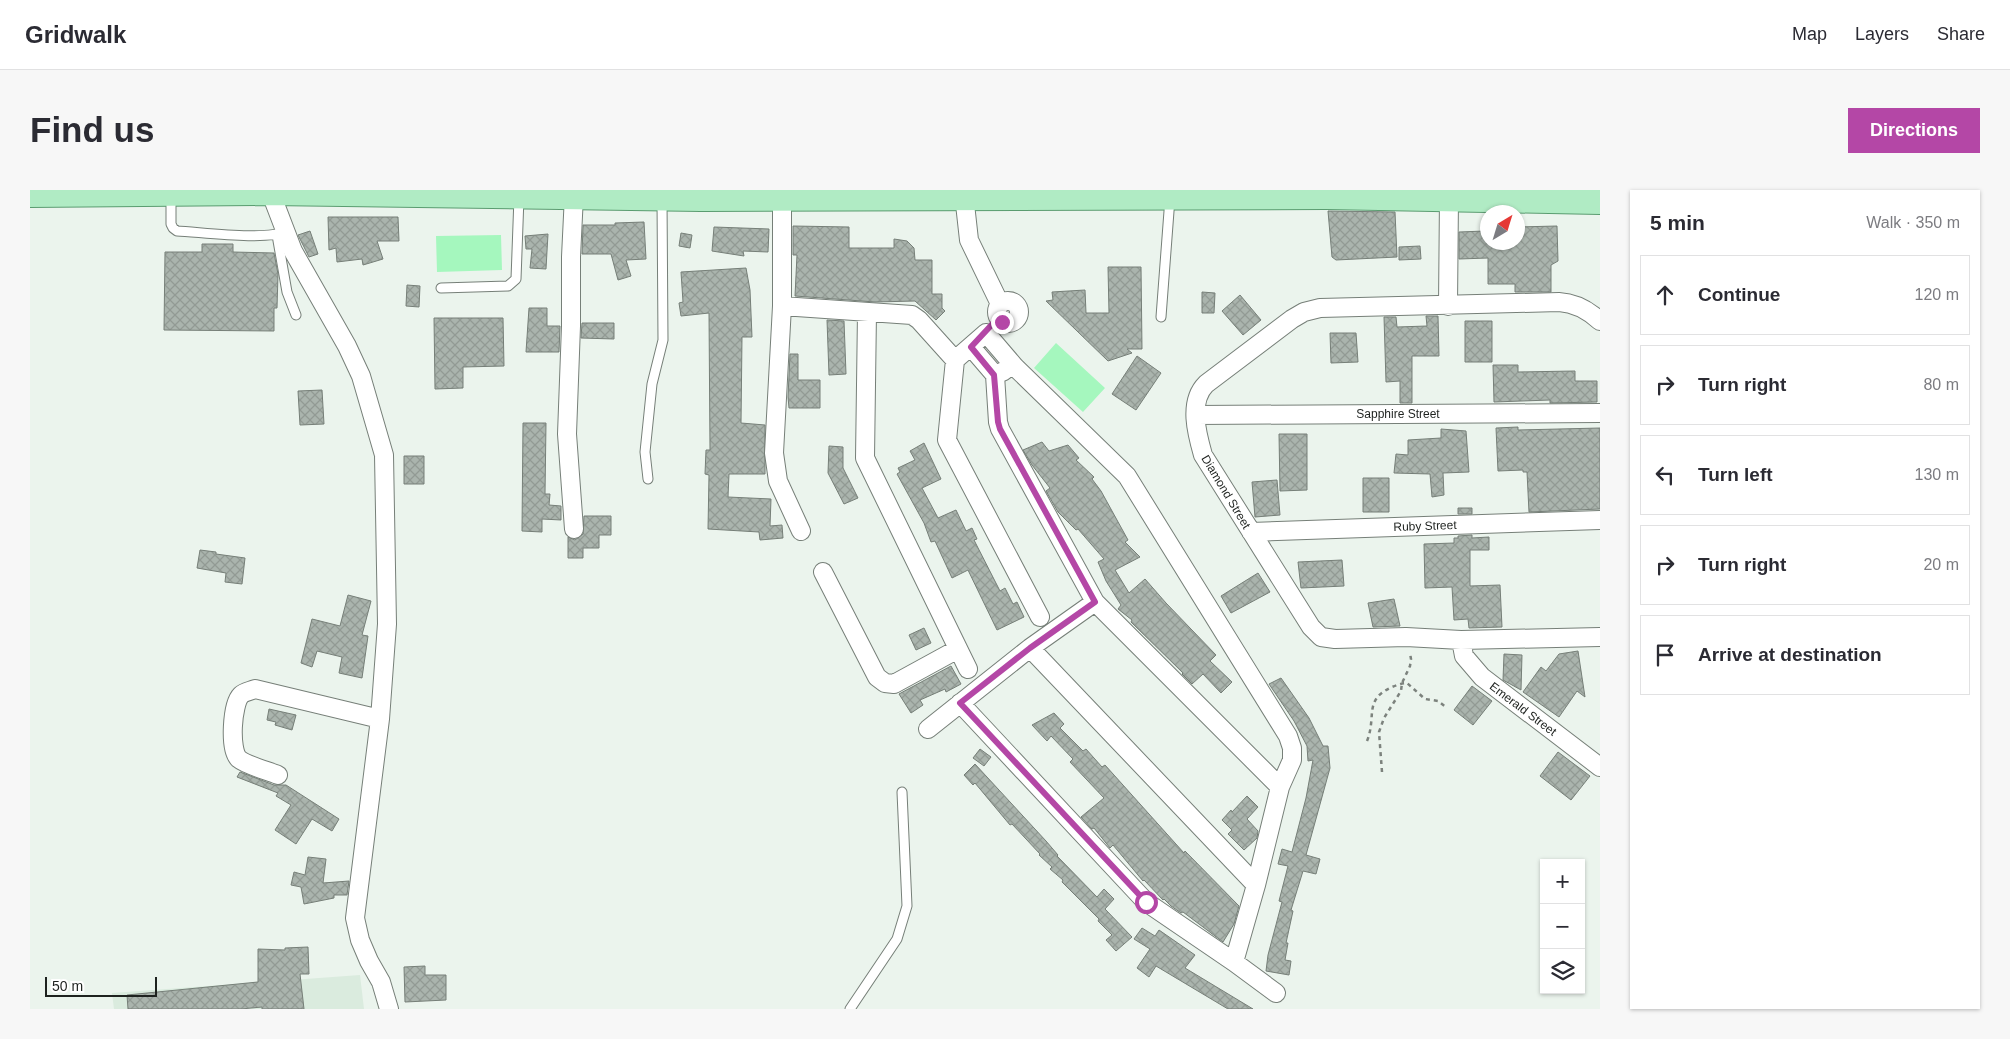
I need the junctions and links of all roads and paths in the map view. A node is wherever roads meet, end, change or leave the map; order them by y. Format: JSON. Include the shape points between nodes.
{"nodes":[{"id":1,"x":187,"y":191,"type":"edge"},
{"id":2,"x":270,"y":191,"type":"edge"},
{"id":3,"x":407,"y":191,"type":"edge"},
{"id":4,"x":30,"y":192,"type":"edge"},
{"id":5,"x":964,"y":192,"type":"edge"},
{"id":6,"x":903,"y":193,"type":"edge"},
{"id":7,"x":1258,"y":193,"type":"edge"},
{"id":8,"x":519,"y":194,"type":"junction"},
{"id":9,"x":701,"y":194,"type":"edge"},
{"id":10,"x":574,"y":195,"type":"junction"},
{"id":11,"x":662,"y":196,"type":"junction"},
{"id":12,"x":782,"y":196,"type":"junction"},
{"id":13,"x":1170,"y":197,"type":"junction"},
{"id":14,"x":1449,"y":197,"type":"junction"},
{"id":15,"x":1600,"y":200,"type":"edge"},
{"id":16,"x":281,"y":233,"type":"junction"},
{"id":17,"x":440,"y":288,"type":"dead end"},
{"id":18,"x":782,"y":306,"type":"junction"},
{"id":19,"x":1448,"y":306,"type":"junction"},
{"id":20,"x":866,"y":312,"type":"junction"},
{"id":21,"x":296,"y":316,"type":"dead end"},
{"id":22,"x":1161,"y":317,"type":"dead end"},
{"id":23,"x":1600,"y":321,"type":"edge"},
{"id":24,"x":986,"y":333,"type":"junction"},
{"id":25,"x":971,"y":347,"type":"junction"},
{"id":26,"x":955,"y":360,"type":"junction"},
{"id":27,"x":1015,"y":367,"type":"junction"},
{"id":28,"x":994,"y":375,"type":"junction"},
{"id":29,"x":1600,"y":413,"type":"edge"},
{"id":30,"x":1196,"y":415,"type":"junction"},
{"id":31,"x":648,"y":479,"type":"dead end"},
{"id":32,"x":1600,"y":520,"type":"edge"},
{"id":33,"x":574,"y":529,"type":"dead end"},
{"id":34,"x":802,"y":531,"type":"dead end"},
{"id":35,"x":1251,"y":532,"type":"junction"},
{"id":36,"x":823,"y":572,"type":"dead end"},
{"id":37,"x":1095,"y":602,"type":"junction"},
{"id":38,"x":1040,"y":617,"type":"dead end"},
{"id":39,"x":1406,"y":637,"type":"junction"},
{"id":40,"x":1600,"y":637,"type":"edge"},
{"id":41,"x":1461,"y":640,"type":"junction"},
{"id":42,"x":1030,"y":648,"type":"junction"},
{"id":43,"x":958,"y":649,"type":"junction"},
{"id":44,"x":968,"y":669,"type":"dead end"},
{"id":45,"x":1402,"y":683,"type":"junction"},
{"id":46,"x":960,"y":703,"type":"junction"},
{"id":47,"x":1446,"y":707,"type":"dead end"},
{"id":48,"x":380,"y":719,"type":"junction"},
{"id":49,"x":928,"y":729,"type":"dead end"},
{"id":50,"x":1367,"y":741,"type":"dead end"},
{"id":51,"x":1600,"y":767,"type":"edge"},
{"id":52,"x":1382,"y":772,"type":"dead end"},
{"id":53,"x":278,"y":775,"type":"dead end"},
{"id":54,"x":1280,"y":787,"type":"junction"},
{"id":55,"x":902,"y":792,"type":"dead end"},
{"id":56,"x":1256,"y":885,"type":"junction"},
{"id":57,"x":1234,"y":962,"type":"junction"},
{"id":58,"x":1276,"y":993,"type":"dead end"},
{"id":59,"x":389,"y":1009,"type":"edge"},
{"id":60,"x":850,"y":1009,"type":"edge"}],
"edges":[{"from":1,"to":2,"type":"main road"},
{"from":1,"to":4,"type":"main road"},
{"from":1,"to":16,"type":"lane","via":[[172,224],[177,231],[260,236]]},
{"from":2,"to":3,"type":"main road"},
{"from":2,"to":16,"type":"street"},
{"from":3,"to":8,"type":"main road"},
{"from":5,"to":6,"type":"main road"},
{"from":5,"to":13,"type":"main road"},
{"from":5,"to":24,"type":"street","via":[[969,240],[999,311]]},
{"from":6,"to":12,"type":"main road"},
{"from":7,"to":13,"type":"main road"},
{"from":7,"to":14,"type":"main road"},
{"from":8,"to":10,"type":"main road"},
{"from":8,"to":17,"type":"lane","via":[[516,279],[508,286]]},
{"from":9,"to":11,"type":"main road"},
{"from":9,"to":12,"type":"main road"},
{"from":10,"to":11,"type":"main road"},
{"from":10,"to":33,"type":"street","via":[[568,434]]},
{"from":11,"to":31,"type":"lane","via":[[663,340],[652,384],[645,452]]},
{"from":12,"to":18,"type":"street"},
{"from":13,"to":22,"type":"lane"},
{"from":14,"to":15,"type":"main road"},
{"from":14,"to":19,"type":"street"},
{"from":16,"to":21,"type":"lane","via":[[287,292]]},
{"from":16,"to":48,"type":"street","via":[[361,376],[384,454],[387,624]]},
{"from":18,"to":20,"type":"street"},
{"from":18,"to":34,"type":"street","via":[[775,461],[778,481]]},
{"from":19,"to":23,"type":"street","name":"Diamond Street","via":[[1571,303],[1592,313]]},
{"from":19,"to":30,"type":"street","name":"Diamond Street","via":[[1320,308],[1304,312],[1206,384],[1197,396]]},
{"from":20,"to":26,"type":"street","via":[[912,315]]},
{"from":20,"to":43,"type":"street","via":[[865,458]]},
{"from":24,"to":25,"type":"street"},
{"from":24,"to":27,"type":"street"},
{"from":25,"to":26,"type":"street"},
{"from":25,"to":28,"type":"street"},
{"from":26,"to":38,"type":"street","via":[[948,440]]},
{"from":27,"to":28,"type":"street"},
{"from":27,"to":54,"type":"street","via":[[1127,476],[1288,736],[1292,760]]},
{"from":28,"to":37,"type":"street","via":[[1000,429]]},
{"from":29,"to":30,"type":"street","name":"Sapphire Street"},
{"from":30,"to":35,"type":"street","name":"Diamond Street","via":[[1203,455]]},
{"from":32,"to":35,"type":"street","name":"Ruby Street"},
{"from":35,"to":39,"type":"street","name":"Diamond Street","via":[[1311,627],[1321,637]]},
{"from":36,"to":43,"type":"street","via":[[876,677],[885,683],[894,684]]},
{"from":37,"to":42,"type":"street"},
{"from":37,"to":54,"type":"street"},
{"from":39,"to":41,"type":"street","name":"Diamond Street"},
{"from":39,"to":45,"type":"path","via":[[1411,659]]},
{"from":40,"to":41,"type":"street","name":"Diamond Street"},
{"from":41,"to":51,"type":"street","name":"Emerald Street","via":[[1464,656],[1482,677]]},
{"from":42,"to":46,"type":"street"},
{"from":42,"to":56,"type":"street"},
{"from":43,"to":44,"type":"street"},
{"from":45,"to":47,"type":"path","via":[[1407,682],[1425,698]]},
{"from":45,"to":50,"type":"path","via":[[1380,693],[1372,704],[1372,728]]},
{"from":45,"to":52,"type":"path","via":[[1379,732]]},
{"from":46,"to":49,"type":"street"},
{"from":46,"to":57,"type":"street","via":[[1146,902]]},
{"from":48,"to":53,"type":"street","via":[[255,690],[242,694],[237,702],[232,739],[235,754],[239,760]]},
{"from":48,"to":59,"type":"street","via":[[355,918],[360,940],[381,982]]},
{"from":54,"to":56,"type":"street"},
{"from":55,"to":60,"type":"lane","via":[[907,906],[897,939]]},
{"from":56,"to":57,"type":"street"},
{"from":57,"to":58,"type":"street"}]}
